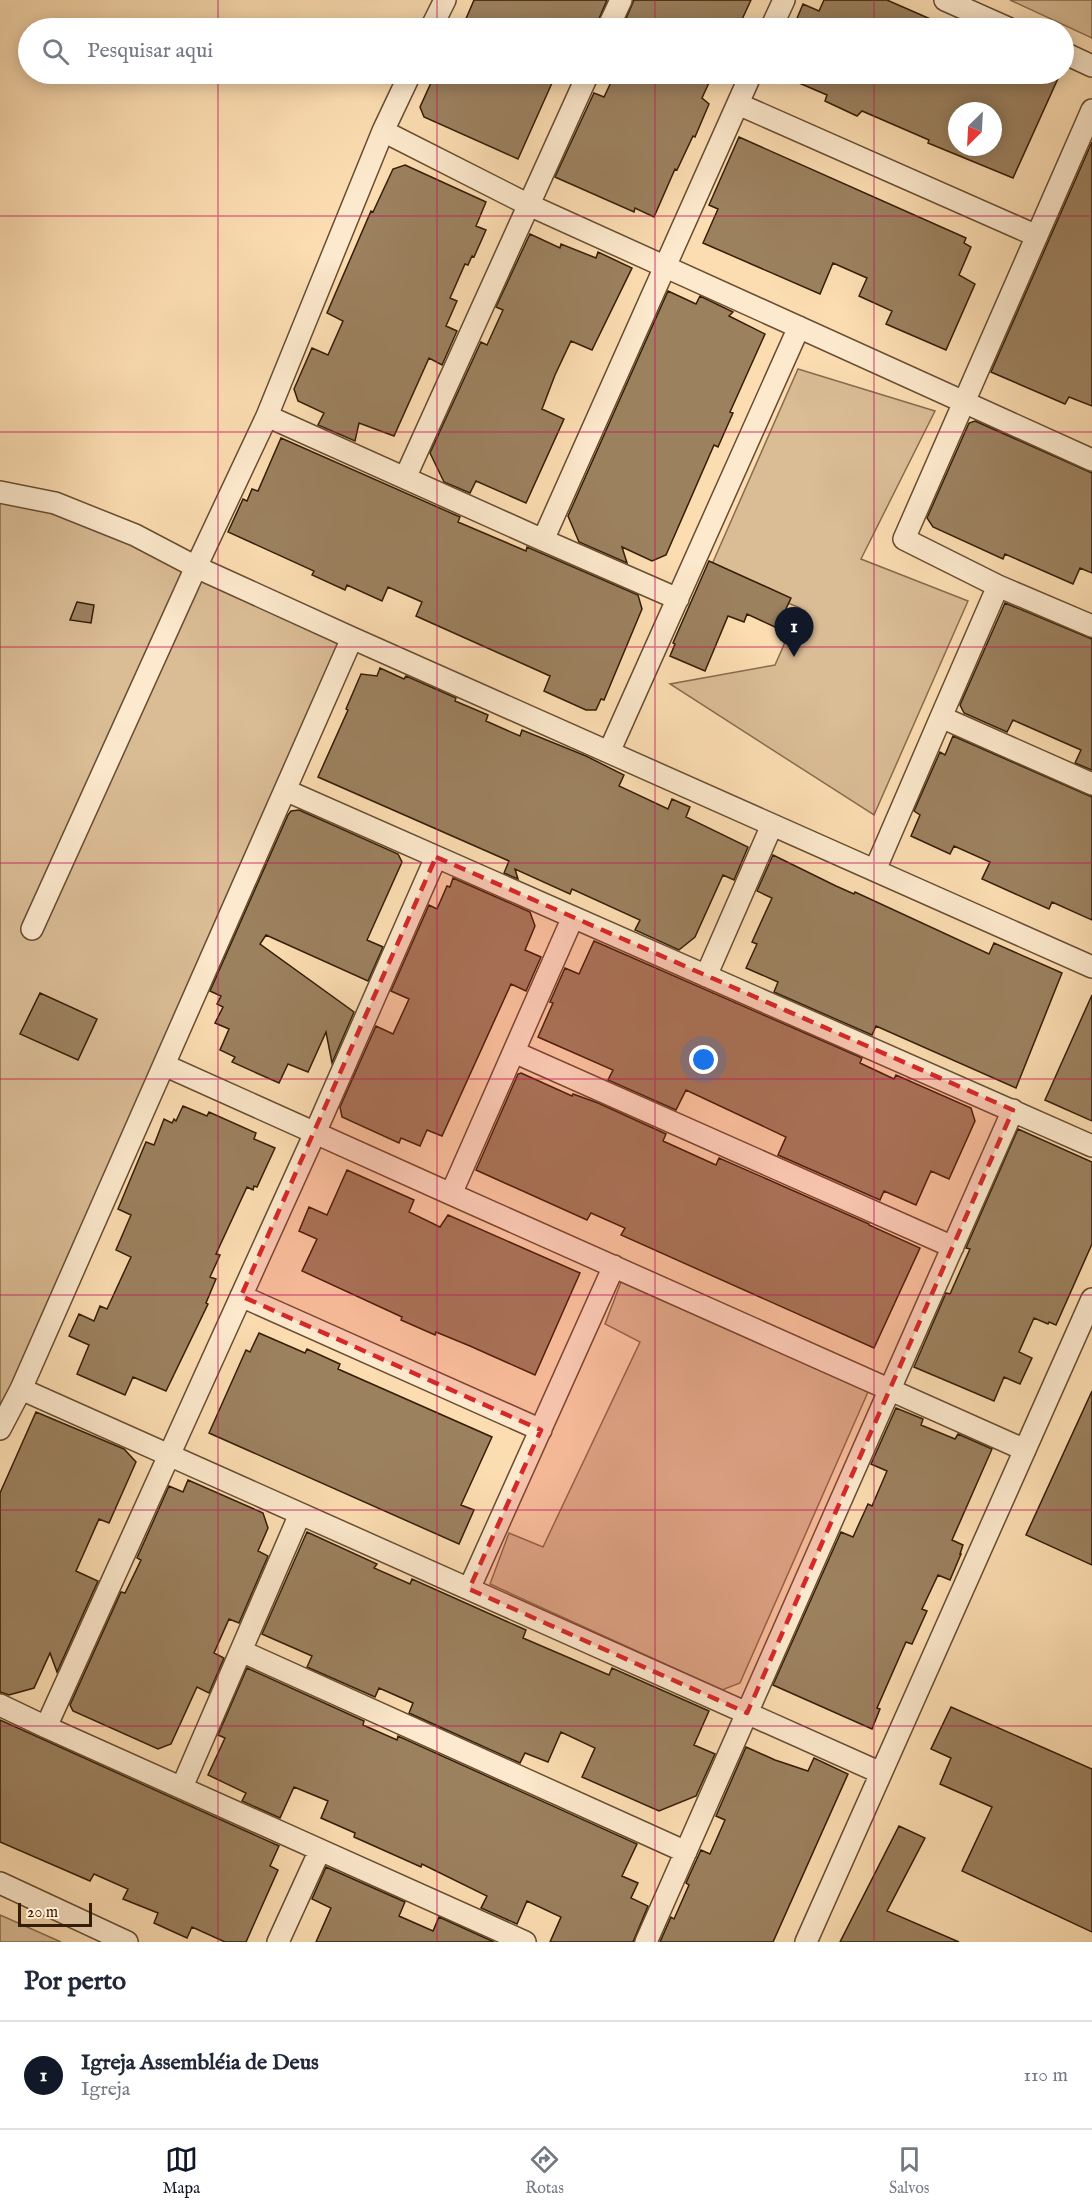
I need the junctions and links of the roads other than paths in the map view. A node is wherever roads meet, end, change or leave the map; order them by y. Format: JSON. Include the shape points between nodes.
{"nodes":[{"id":1,"x":445,"y":0,"type":"edge"},
{"id":2,"x":621,"y":0,"type":"edge"},
{"id":3,"x":784,"y":0,"type":"edge"},
{"id":4,"x":945,"y":0,"type":"edge"},
{"id":5,"x":436,"y":18,"type":"edge"},
{"id":6,"x":613,"y":18,"type":"edge"},
{"id":7,"x":776,"y":18,"type":"edge"},
{"id":8,"x":986,"y":18,"type":"edge"},
{"id":9,"x":1074,"y":58,"type":"edge"},
{"id":10,"x":1092,"y":66,"type":"edge"},
{"id":11,"x":405,"y":84,"type":"edge"},
{"id":12,"x":583,"y":84,"type":"edge"},
{"id":13,"x":747,"y":84,"type":"edge"},
{"id":14,"x":738,"y":104,"type":"junction"},
{"id":15,"x":1092,"y":110,"type":"edge"},
{"id":16,"x":383,"y":132,"type":"junction"},
{"id":17,"x":529,"y":205,"type":"junction"},
{"id":18,"x":1036,"y":236,"type":"junction"},
{"id":19,"x":665,"y":267,"type":"junction"},
{"id":20,"x":799,"y":327,"type":"junction"},
{"id":21,"x":964,"y":402,"type":"junction"},
{"id":22,"x":267,"y":416,"type":"junction"},
{"id":23,"x":1092,"y":460,"type":"edge"},
{"id":24,"x":405,"y":478,"type":"junction"},
{"id":25,"x":0,"y":492,"type":"edge"},
{"id":26,"x":543,"y":540,"type":"junction"},
{"id":27,"x":196,"y":567,"type":"junction"},
{"id":28,"x":998,"y":586,"type":"junction"},
{"id":29,"x":678,"y":599,"type":"junction"},
{"id":30,"x":1092,"y":626,"type":"edge"},
{"id":31,"x":352,"y":638,"type":"junction"},
{"id":32,"x":941,"y":717,"type":"junction"},
{"id":33,"x":609,"y":752,"type":"junction"},
{"id":34,"x":1092,"y":784,"type":"edge"},
{"id":35,"x":285,"y":790,"type":"junction"},
{"id":36,"x":772,"y":825,"type":"junction"},
{"id":37,"x":436,"y":857,"type":"junction"},
{"id":38,"x":874,"y":870,"type":"junction"},
{"id":39,"x":573,"y":917,"type":"junction"},
{"id":40,"x":32,"y":929,"type":"dead end"},
{"id":41,"x":1092,"y":967,"type":"edge"},
{"id":42,"x":706,"y":976,"type":"junction"},
{"id":43,"x":514,"y":1052,"type":"junction"},
{"id":44,"x":164,"y":1065,"type":"junction"},
{"id":45,"x":1013,"y":1110,"type":"junction"},
{"id":46,"x":315,"y":1133,"type":"junction"},
{"id":47,"x":1092,"y":1146,"type":"edge"},
{"id":48,"x":451,"y":1194,"type":"junction"},
{"id":49,"x":953,"y":1247,"type":"junction"},
{"id":50,"x":614,"y":1266,"type":"junction"},
{"id":51,"x":241,"y":1296,"type":"junction"},
{"id":52,"x":1092,"y":1299,"type":"edge"},
{"id":53,"x":21,"y":1389,"type":"junction"},
{"id":54,"x":890,"y":1389,"type":"junction"},
{"id":55,"x":0,"y":1429,"type":"edge"},
{"id":56,"x":541,"y":1430,"type":"junction"},
{"id":57,"x":1025,"y":1450,"type":"junction"},
{"id":58,"x":169,"y":1455,"type":"junction"},
{"id":59,"x":300,"y":1514,"type":"junction"},
{"id":60,"x":469,"y":1589,"type":"junction"},
{"id":61,"x":241,"y":1651,"type":"junction"},
{"id":62,"x":0,"y":1705,"type":"edge"},
{"id":63,"x":747,"y":1713,"type":"junction"},
{"id":64,"x":46,"y":1727,"type":"junction"},
{"id":65,"x":881,"y":1773,"type":"junction"},
{"id":66,"x":182,"y":1787,"type":"junction"},
{"id":67,"x":320,"y":1850,"type":"junction"},
{"id":68,"x":686,"y":1852,"type":"junction"},
{"id":69,"x":0,"y":1883,"type":"edge"},
{"id":70,"x":127,"y":1942,"type":"edge"},
{"id":71,"x":278,"y":1942,"type":"edge"},
{"id":72,"x":525,"y":1942,"type":"edge"},
{"id":73,"x":646,"y":1942,"type":"edge"},
{"id":74,"x":806,"y":1942,"type":"edge"}],
"edges":[{"from":1,"to":5,"type":"street"},
{"from":2,"to":6,"type":"street"},
{"from":3,"to":7,"type":"street"},
{"from":4,"to":8,"type":"street"},
{"from":9,"to":10,"type":"street"},
{"from":11,"to":16,"type":"street"},
{"from":12,"to":17,"type":"street"},
{"from":13,"to":14,"type":"street"},
{"from":14,"to":18,"type":"street"},
{"from":14,"to":19,"type":"street"},
{"from":15,"to":18,"type":"street"},
{"from":16,"to":17,"type":"street"},
{"from":16,"to":22,"type":"street"},
{"from":17,"to":19,"type":"street"},
{"from":17,"to":24,"type":"street"},
{"from":18,"to":21,"type":"street"},
{"from":19,"to":20,"type":"street"},
{"from":19,"to":26,"type":"street"},
{"from":20,"to":21,"type":"street"},
{"from":20,"to":29,"type":"street"},
{"from":21,"to":23,"type":"street"},
{"from":21,"to":28,"type":"street","via":[[904,539]]},
{"from":22,"to":24,"type":"street"},
{"from":22,"to":27,"type":"street"},
{"from":24,"to":26,"type":"street"},
{"from":25,"to":27,"type":"street","via":[[55,503],[135,535]]},
{"from":26,"to":29,"type":"street"},
{"from":27,"to":31,"type":"street"},
{"from":27,"to":40,"type":"street"},
{"from":28,"to":30,"type":"street"},
{"from":28,"to":32,"type":"street"},
{"from":29,"to":33,"type":"street"},
{"from":31,"to":33,"type":"street"},
{"from":31,"to":35,"type":"street"},
{"from":32,"to":34,"type":"street"},
{"from":32,"to":38,"type":"street"},
{"from":33,"to":36,"type":"street"},
{"from":35,"to":37,"type":"street"},
{"from":35,"to":44,"type":"street"},
{"from":36,"to":38,"type":"street"},
{"from":36,"to":42,"type":"street"},
{"from":37,"to":39,"type":"street"},
{"from":37,"to":46,"type":"street"},
{"from":38,"to":41,"type":"street"},
{"from":39,"to":42,"type":"street"},
{"from":39,"to":43,"type":"street"},
{"from":42,"to":45,"type":"street"},
{"from":43,"to":48,"type":"street"},
{"from":43,"to":49,"type":"street"},
{"from":44,"to":46,"type":"street"},
{"from":44,"to":53,"type":"street"},
{"from":45,"to":47,"type":"street"},
{"from":45,"to":49,"type":"street"},
{"from":46,"to":48,"type":"street"},
{"from":46,"to":51,"type":"street"},
{"from":48,"to":50,"type":"street"},
{"from":49,"to":54,"type":"street"},
{"from":50,"to":54,"type":"street"},
{"from":50,"to":56,"type":"street"},
{"from":51,"to":56,"type":"street"},
{"from":51,"to":58,"type":"street"},
{"from":52,"to":57,"type":"street"},
{"from":53,"to":55,"type":"street"},
{"from":53,"to":58,"type":"street"},
{"from":54,"to":57,"type":"street"},
{"from":54,"to":63,"type":"street"},
{"from":56,"to":60,"type":"street"},
{"from":57,"to":65,"type":"street"},
{"from":58,"to":59,"type":"street"},
{"from":58,"to":64,"type":"street"},
{"from":59,"to":60,"type":"street"},
{"from":59,"to":61,"type":"street"},
{"from":60,"to":63,"type":"street"},
{"from":61,"to":66,"type":"street"},
{"from":61,"to":68,"type":"street"},
{"from":62,"to":64,"type":"street"},
{"from":63,"to":65,"type":"street"},
{"from":63,"to":68,"type":"street"},
{"from":64,"to":66,"type":"street"},
{"from":65,"to":74,"type":"street"},
{"from":66,"to":67,"type":"street"},
{"from":67,"to":71,"type":"street"},
{"from":67,"to":72,"type":"street"},
{"from":68,"to":73,"type":"street"},
{"from":69,"to":70,"type":"street"}]}
